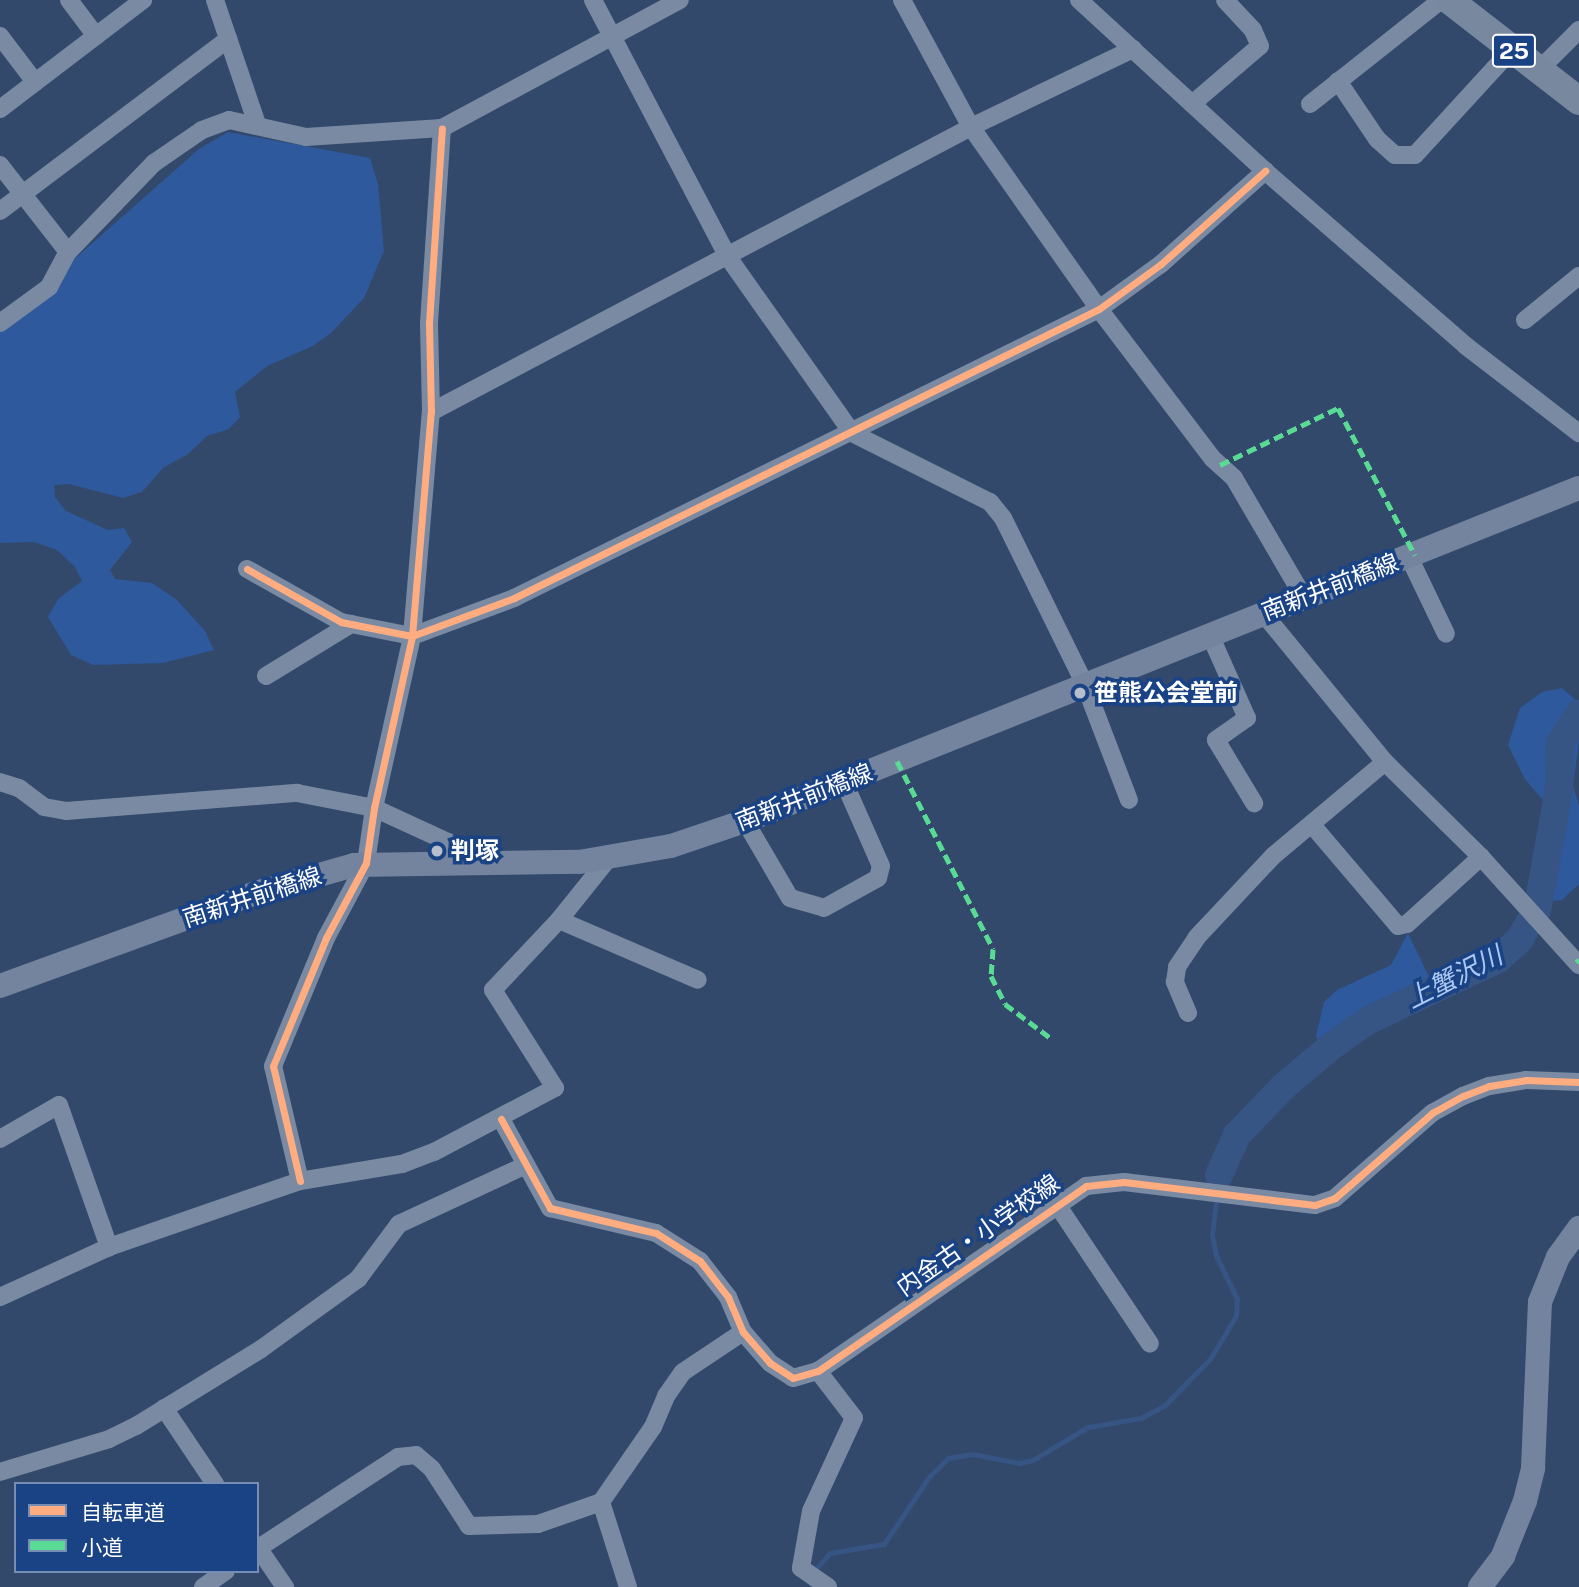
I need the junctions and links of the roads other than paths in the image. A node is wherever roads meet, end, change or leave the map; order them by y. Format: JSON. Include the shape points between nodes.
{"nodes":[{"id":1,"x":69,"y":0,"type":"edge"},
{"id":2,"x":143,"y":0,"type":"edge"},
{"id":3,"x":215,"y":0,"type":"edge"},
{"id":4,"x":593,"y":0,"type":"edge"},
{"id":5,"x":680,"y":0,"type":"edge"},
{"id":6,"x":902,"y":0,"type":"edge"},
{"id":7,"x":1079,"y":0,"type":"edge"},
{"id":8,"x":1225,"y":0,"type":"edge"},
{"id":9,"x":1441,"y":0,"type":"edge"},
{"id":10,"x":1449,"y":0,"type":"edge"},
{"id":11,"x":1579,"y":30,"type":"edge"},
{"id":12,"x":614,"y":35,"type":"junction"},
{"id":13,"x":0,"y":36,"type":"edge"},
{"id":14,"x":96,"y":36,"type":"junction"},
{"id":15,"x":228,"y":39,"type":"junction"},
{"id":16,"x":1133,"y":49,"type":"junction"},
{"id":17,"x":1512,"y":49,"type":"junction"},
{"id":18,"x":1539,"y":70,"type":"junction"},
{"id":19,"x":1338,"y":81,"type":"junction"},
{"id":20,"x":35,"y":82,"type":"junction"},
{"id":21,"x":1579,"y":101,"type":"edge"},
{"id":22,"x":1192,"y":104,"type":"junction"},
{"id":23,"x":1310,"y":104,"type":"dead end"},
{"id":24,"x":0,"y":109,"type":"edge"},
{"id":25,"x":257,"y":124,"type":"junction"},
{"id":26,"x":971,"y":127,"type":"junction"},
{"id":27,"x":442,"y":128,"type":"junction"},
{"id":28,"x":0,"y":165,"type":"edge"},
{"id":29,"x":1265,"y":172,"type":"junction"},
{"id":30,"x":22,"y":194,"type":"junction"},
{"id":31,"x":0,"y":211,"type":"edge"},
{"id":32,"x":68,"y":252,"type":"junction"},
{"id":33,"x":728,"y":257,"type":"junction"},
{"id":34,"x":1579,"y":276,"type":"edge"},
{"id":35,"x":1099,"y":309,"type":"junction"},
{"id":36,"x":1525,"y":320,"type":"dead end"},
{"id":37,"x":0,"y":323,"type":"edge"},
{"id":38,"x":431,"y":412,"type":"junction"},
{"id":39,"x":852,"y":433,"type":"junction"},
{"id":40,"x":1579,"y":433,"type":"edge"},
{"id":41,"x":1577,"y":494,"type":"edge"},
{"id":42,"x":1409,"y":557,"type":"junction"},
{"id":43,"x":247,"y":569,"type":"dead end"},
{"id":44,"x":1304,"y":598,"type":"junction"},
{"id":45,"x":1264,"y":613,"type":"junction"},
{"id":46,"x":351,"y":624,"type":"junction"},
{"id":47,"x":1446,"y":634,"type":"dead end"},
{"id":48,"x":1210,"y":635,"type":"junction"},
{"id":49,"x":412,"y":636,"type":"junction"},
{"id":50,"x":266,"y":676,"type":"dead end"},
{"id":51,"x":1085,"y":685,"type":"junction"},
{"id":52,"x":1385,"y":762,"type":"junction"},
{"id":53,"x":0,"y":782,"type":"edge"},
{"id":54,"x":844,"y":782,"type":"junction"},
{"id":55,"x":1129,"y":800,"type":"dead end"},
{"id":56,"x":1254,"y":803,"type":"dead end"},
{"id":57,"x":374,"y":808,"type":"junction"},
{"id":58,"x":745,"y":821,"type":"junction"},
{"id":59,"x":1314,"y":826,"type":"junction"},
{"id":60,"x":1481,"y":857,"type":"junction"},
{"id":61,"x":608,"y":859,"type":"junction"},
{"id":62,"x":470,"y":862,"type":"junction"},
{"id":63,"x":366,"y":863,"type":"junction"},
{"id":64,"x":559,"y":920,"type":"junction"},
{"id":65,"x":1579,"y":965,"type":"edge"},
{"id":66,"x":698,"y":980,"type":"dead end"},
{"id":67,"x":0,"y":986,"type":"edge"},
{"id":68,"x":1188,"y":1013,"type":"dead end"},
{"id":69,"x":1579,"y":1082,"type":"edge"},
{"id":70,"x":501,"y":1119,"type":"junction"},
{"id":71,"x":0,"y":1139,"type":"edge"},
{"id":72,"x":524,"y":1166,"type":"junction"},
{"id":73,"x":299,"y":1181,"type":"junction"},
{"id":74,"x":1056,"y":1203,"type":"junction"},
{"id":75,"x":1579,"y":1228,"type":"edge"},
{"id":76,"x":109,"y":1247,"type":"junction"},
{"id":77,"x":0,"y":1297,"type":"edge"},
{"id":78,"x":743,"y":1332,"type":"junction"},
{"id":79,"x":1150,"y":1344,"type":"dead end"},
{"id":80,"x":818,"y":1371,"type":"junction"},
{"id":81,"x":164,"y":1408,"type":"junction"},
{"id":82,"x":0,"y":1472,"type":"edge"},
{"id":83,"x":214,"y":1482,"type":"edge"},
{"id":84,"x":601,"y":1502,"type":"junction"},
{"id":85,"x":259,"y":1547,"type":"edge"},
{"id":86,"x":259,"y":1549,"type":"edge"},
{"id":87,"x":223,"y":1573,"type":"edge"},
{"id":88,"x":820,"y":1585,"type":"edge"},
{"id":89,"x":203,"y":1587,"type":"edge"},
{"id":90,"x":285,"y":1587,"type":"edge"},
{"id":91,"x":628,"y":1587,"type":"edge"},
{"id":92,"x":1480,"y":1587,"type":"edge"}],
"edges":[{"from":1,"to":14,"type":"street"},
{"from":2,"to":14,"type":"street"},
{"from":3,"to":15,"type":"street"},
{"from":4,"to":12,"type":"street"},
{"from":5,"to":12,"type":"street"},
{"from":6,"to":26,"type":"street"},
{"from":7,"to":16,"type":"street"},
{"from":8,"to":22,"type":"street","via":[[1253,30],[1260,46]]},
{"from":9,"to":19,"type":"street"},
{"from":10,"to":17,"type":"main road","number":"25"},
{"from":11,"to":18,"type":"street"},
{"from":12,"to":27,"type":"street"},
{"from":12,"to":33,"type":"street"},
{"from":13,"to":20,"type":"street"},
{"from":14,"to":20,"type":"street"},
{"from":15,"to":25,"type":"street"},
{"from":15,"to":30,"type":"street"},
{"from":16,"to":22,"type":"street"},
{"from":16,"to":26,"type":"street"},
{"from":17,"to":18,"type":"main road","number":"25"},
{"from":17,"to":19,"type":"street","via":[[1415,155],[1395,155],[1377,139]]},
{"from":18,"to":21,"type":"main road","number":"25"},
{"from":19,"to":23,"type":"street"},
{"from":20,"to":24,"type":"street"},
{"from":22,"to":29,"type":"street"},
{"from":25,"to":27,"type":"street","via":[[306,137]]},
{"from":25,"to":32,"type":"street","via":[[229,120],[202,130],[154,163]]},
{"from":26,"to":33,"type":"street"},
{"from":26,"to":35,"type":"street"},
{"from":27,"to":38,"type":"street","via":[[429,323]]},
{"from":28,"to":30,"type":"street"},
{"from":29,"to":35,"type":"street","via":[[1161,264]]},
{"from":29,"to":40,"type":"street","via":[[1466,346]]},
{"from":30,"to":31,"type":"street"},
{"from":30,"to":32,"type":"street"},
{"from":32,"to":37,"type":"street","via":[[49,287]]},
{"from":33,"to":38,"type":"street"},
{"from":33,"to":39,"type":"street"},
{"from":34,"to":36,"type":"street"},
{"from":35,"to":39,"type":"street"},
{"from":35,"to":44,"type":"street","via":[[1213,459],[1234,478]]},
{"from":38,"to":49,"type":"street"},
{"from":39,"to":49,"type":"street","via":[[782,462],[514,598]]},
{"from":39,"to":51,"type":"street","via":[[990,502],[1003,518]]},
{"from":41,"to":42,"type":"main road","name":"南新井前橋線"},
{"from":42,"to":44,"type":"main road","name":"南新井前橋線"},
{"from":42,"to":47,"type":"street"},
{"from":43,"to":46,"type":"street"},
{"from":44,"to":45,"type":"main road","name":"南新井前橋線"},
{"from":45,"to":48,"type":"main road","name":"南新井前橋線"},
{"from":45,"to":52,"type":"street"},
{"from":46,"to":49,"type":"street"},
{"from":46,"to":50,"type":"street"},
{"from":48,"to":51,"type":"main road","name":"南新井前橋線"},
{"from":48,"to":56,"type":"street","via":[[1247,718],[1216,740]]},
{"from":49,"to":57,"type":"street"},
{"from":51,"to":54,"type":"main road","name":"南新井前橋線"},
{"from":51,"to":55,"type":"street"},
{"from":52,"to":59,"type":"street"},
{"from":52,"to":60,"type":"street"},
{"from":53,"to":57,"type":"street","via":[[19,788],[44,807],[66,811],[297,793]]},
{"from":54,"to":58,"type":"main road","name":"南新井前橋線"},
{"from":54,"to":58,"type":"street","via":[[881,866],[878,878],[824,908],[790,898]]},
{"from":57,"to":62,"type":"street","via":[[448,842]]},
{"from":57,"to":63,"type":"street"},
{"from":58,"to":61,"type":"main road","name":"南新井前橋線","via":[[671,846]]},
{"from":59,"to":60,"type":"street","via":[[1398,926],[1407,925]]},
{"from":59,"to":68,"type":"street","via":[[1273,856],[1197,937],[1177,967],[1175,982]]},
{"from":60,"to":65,"type":"street"},
{"from":61,"to":62,"type":"main road","name":"南新井前橋線"},
{"from":61,"to":64,"type":"street"},
{"from":62,"to":63,"type":"main road","name":"南新井前橋線"},
{"from":63,"to":67,"type":"main road","name":"南新井前橋線","via":[[246,896]]},
{"from":63,"to":73,"type":"street","via":[[326,938],[273,1066]]},
{"from":64,"to":66,"type":"street"},
{"from":64,"to":70,"type":"street","via":[[493,990],[555,1088]]},
{"from":69,"to":74,"type":"street","name":"内金古・小学校線","via":[[1526,1080],[1489,1086],[1456,1099],[1432,1113],[1335,1198],[1315,1205],[1109,1181],[1073,1191]]},
{"from":70,"to":72,"type":"street","name":"内金古・小学校線"},
{"from":70,"to":73,"type":"street","via":[[402,1164]]},
{"from":71,"to":76,"type":"street","via":[[60,1105]]},
{"from":72,"to":78,"type":"street","name":"内金古・小学校線","via":[[550,1208],[656,1233],[700,1261],[728,1297]]},
{"from":72,"to":81,"type":"street","via":[[399,1224],[358,1279],[261,1349]]},
{"from":73,"to":76,"type":"street"},
{"from":74,"to":79,"type":"street"},
{"from":74,"to":80,"type":"street","name":"内金古・小学校線"},
{"from":75,"to":92,"type":"main road","via":[[1558,1257],[1540,1302],[1533,1468],[1527,1494],[1503,1556]]},
{"from":76,"to":77,"type":"street"},
{"from":78,"to":80,"type":"street","name":"内金古・小学校線","via":[[781,1373],[793,1378]]},
{"from":78,"to":84,"type":"street","via":[[683,1373],[666,1396],[653,1427]]},
{"from":80,"to":88,"type":"street","via":[[854,1418],[811,1511],[801,1568]]},
{"from":81,"to":82,"type":"street","via":[[109,1439]]},
{"from":81,"to":83,"type":"street"},
{"from":84,"to":85,"type":"street","via":[[538,1524],[469,1527],[432,1469],[415,1455],[398,1457]]},
{"from":84,"to":91,"type":"street"},
{"from":86,"to":90,"type":"street"},
{"from":87,"to":89,"type":"street"}]}
